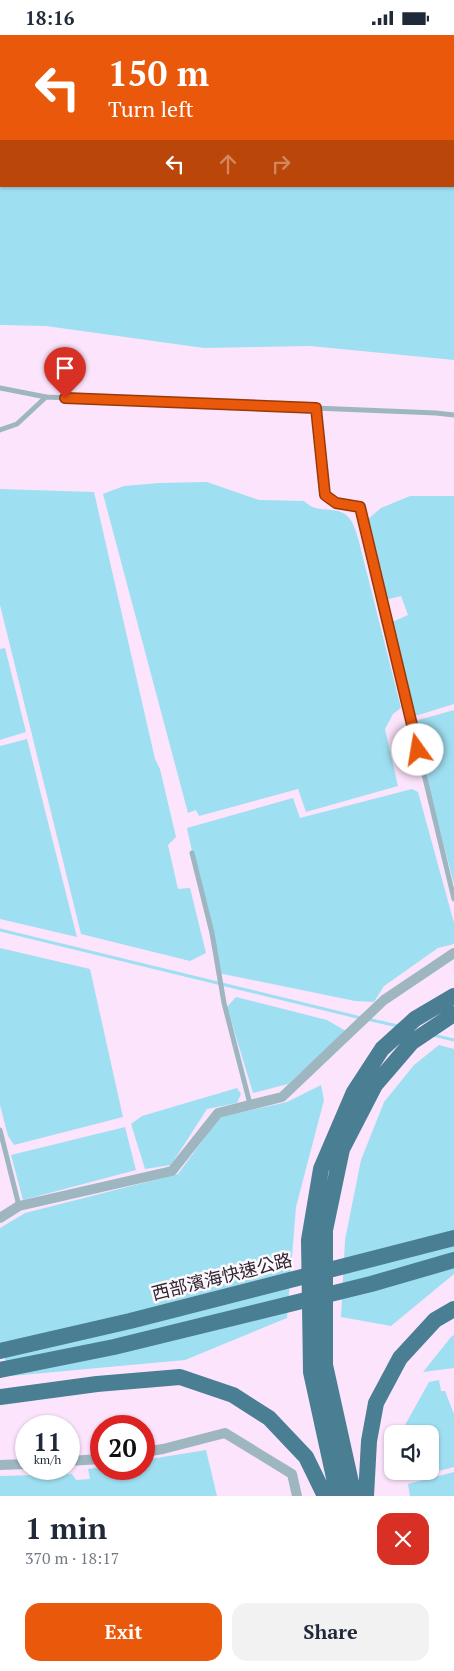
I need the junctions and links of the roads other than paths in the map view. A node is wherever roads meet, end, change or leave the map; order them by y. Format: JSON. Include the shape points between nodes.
{"nodes":[{"id":1,"x":0,"y":388,"type":"edge"},
{"id":2,"x":46,"y":397,"type":"junction"},
{"id":3,"x":316,"y":408,"type":"junction"},
{"id":4,"x":454,"y":415,"type":"edge"},
{"id":5,"x":0,"y":430,"type":"edge"},
{"id":6,"x":192,"y":853,"type":"dead end"},
{"id":7,"x":454,"y":899,"type":"edge"},
{"id":8,"x":454,"y":953,"type":"edge"},
{"id":9,"x":454,"y":997,"type":"edge"},
{"id":10,"x":454,"y":1013,"type":"edge"},
{"id":11,"x":250,"y":1105,"type":"junction"},
{"id":12,"x":0,"y":1130,"type":"edge"},
{"id":13,"x":19,"y":1206,"type":"junction"},
{"id":14,"x":0,"y":1218,"type":"edge"},
{"id":15,"x":454,"y":1238,"type":"edge"},
{"id":16,"x":454,"y":1260,"type":"edge"},
{"id":17,"x":454,"y":1309,"type":"edge"},
{"id":18,"x":0,"y":1351,"type":"edge"},
{"id":19,"x":0,"y":1370,"type":"edge"},
{"id":20,"x":0,"y":1397,"type":"edge"},
{"id":21,"x":155,"y":1450,"type":"edge"},
{"id":22,"x":15,"y":1464,"type":"edge"},
{"id":23,"x":0,"y":1465,"type":"edge"},
{"id":24,"x":297,"y":1496,"type":"edge"},
{"id":25,"x":325,"y":1496,"type":"edge"},
{"id":26,"x":338,"y":1496,"type":"edge"},
{"id":27,"x":354,"y":1496,"type":"edge"},
{"id":28,"x":366,"y":1496,"type":"edge"}],
"edges":[{"from":1,"to":2,"type":"lane"},
{"from":2,"to":3,"type":"lane"},
{"from":2,"to":5,"type":"lane","via":[[17,424]]},
{"from":3,"to":4,"type":"lane"},
{"from":3,"to":7,"type":"lane","via":[[325,495],[336,503],[360,507]]},
{"from":6,"to":11,"type":"lane"},
{"from":8,"to":11,"type":"street","via":[[384,1000],[282,1097]]},
{"from":9,"to":26,"type":"highway","via":[[415,1019],[382,1049],[354,1092],[321,1169],[309,1240],[311,1372]]},
{"from":10,"to":27,"type":"highway","via":[[412,1042],[375,1085],[342,1149],[325,1230],[325,1365]]},
{"from":11,"to":13,"type":"street","via":[[218,1113],[172,1171]]},
{"from":12,"to":13,"type":"lane"},
{"from":13,"to":14,"type":"street"},
{"from":15,"to":18,"type":"highway","name":"西部濱海快速公路","bridge":true},
{"from":16,"to":19,"type":"highway","bridge":true,"via":[[371,1284],[114,1347]]},
{"from":17,"to":28,"type":"highway","via":[[435,1320],[400,1358],[376,1403],[369,1441]]},
{"from":20,"to":25,"type":"highway","via":[[180,1377],[233,1395],[269,1418],[306,1457]]},
{"from":21,"to":24,"type":"street","via":[[225,1433],[292,1474]]},
{"from":22,"to":23,"type":"street"}]}
